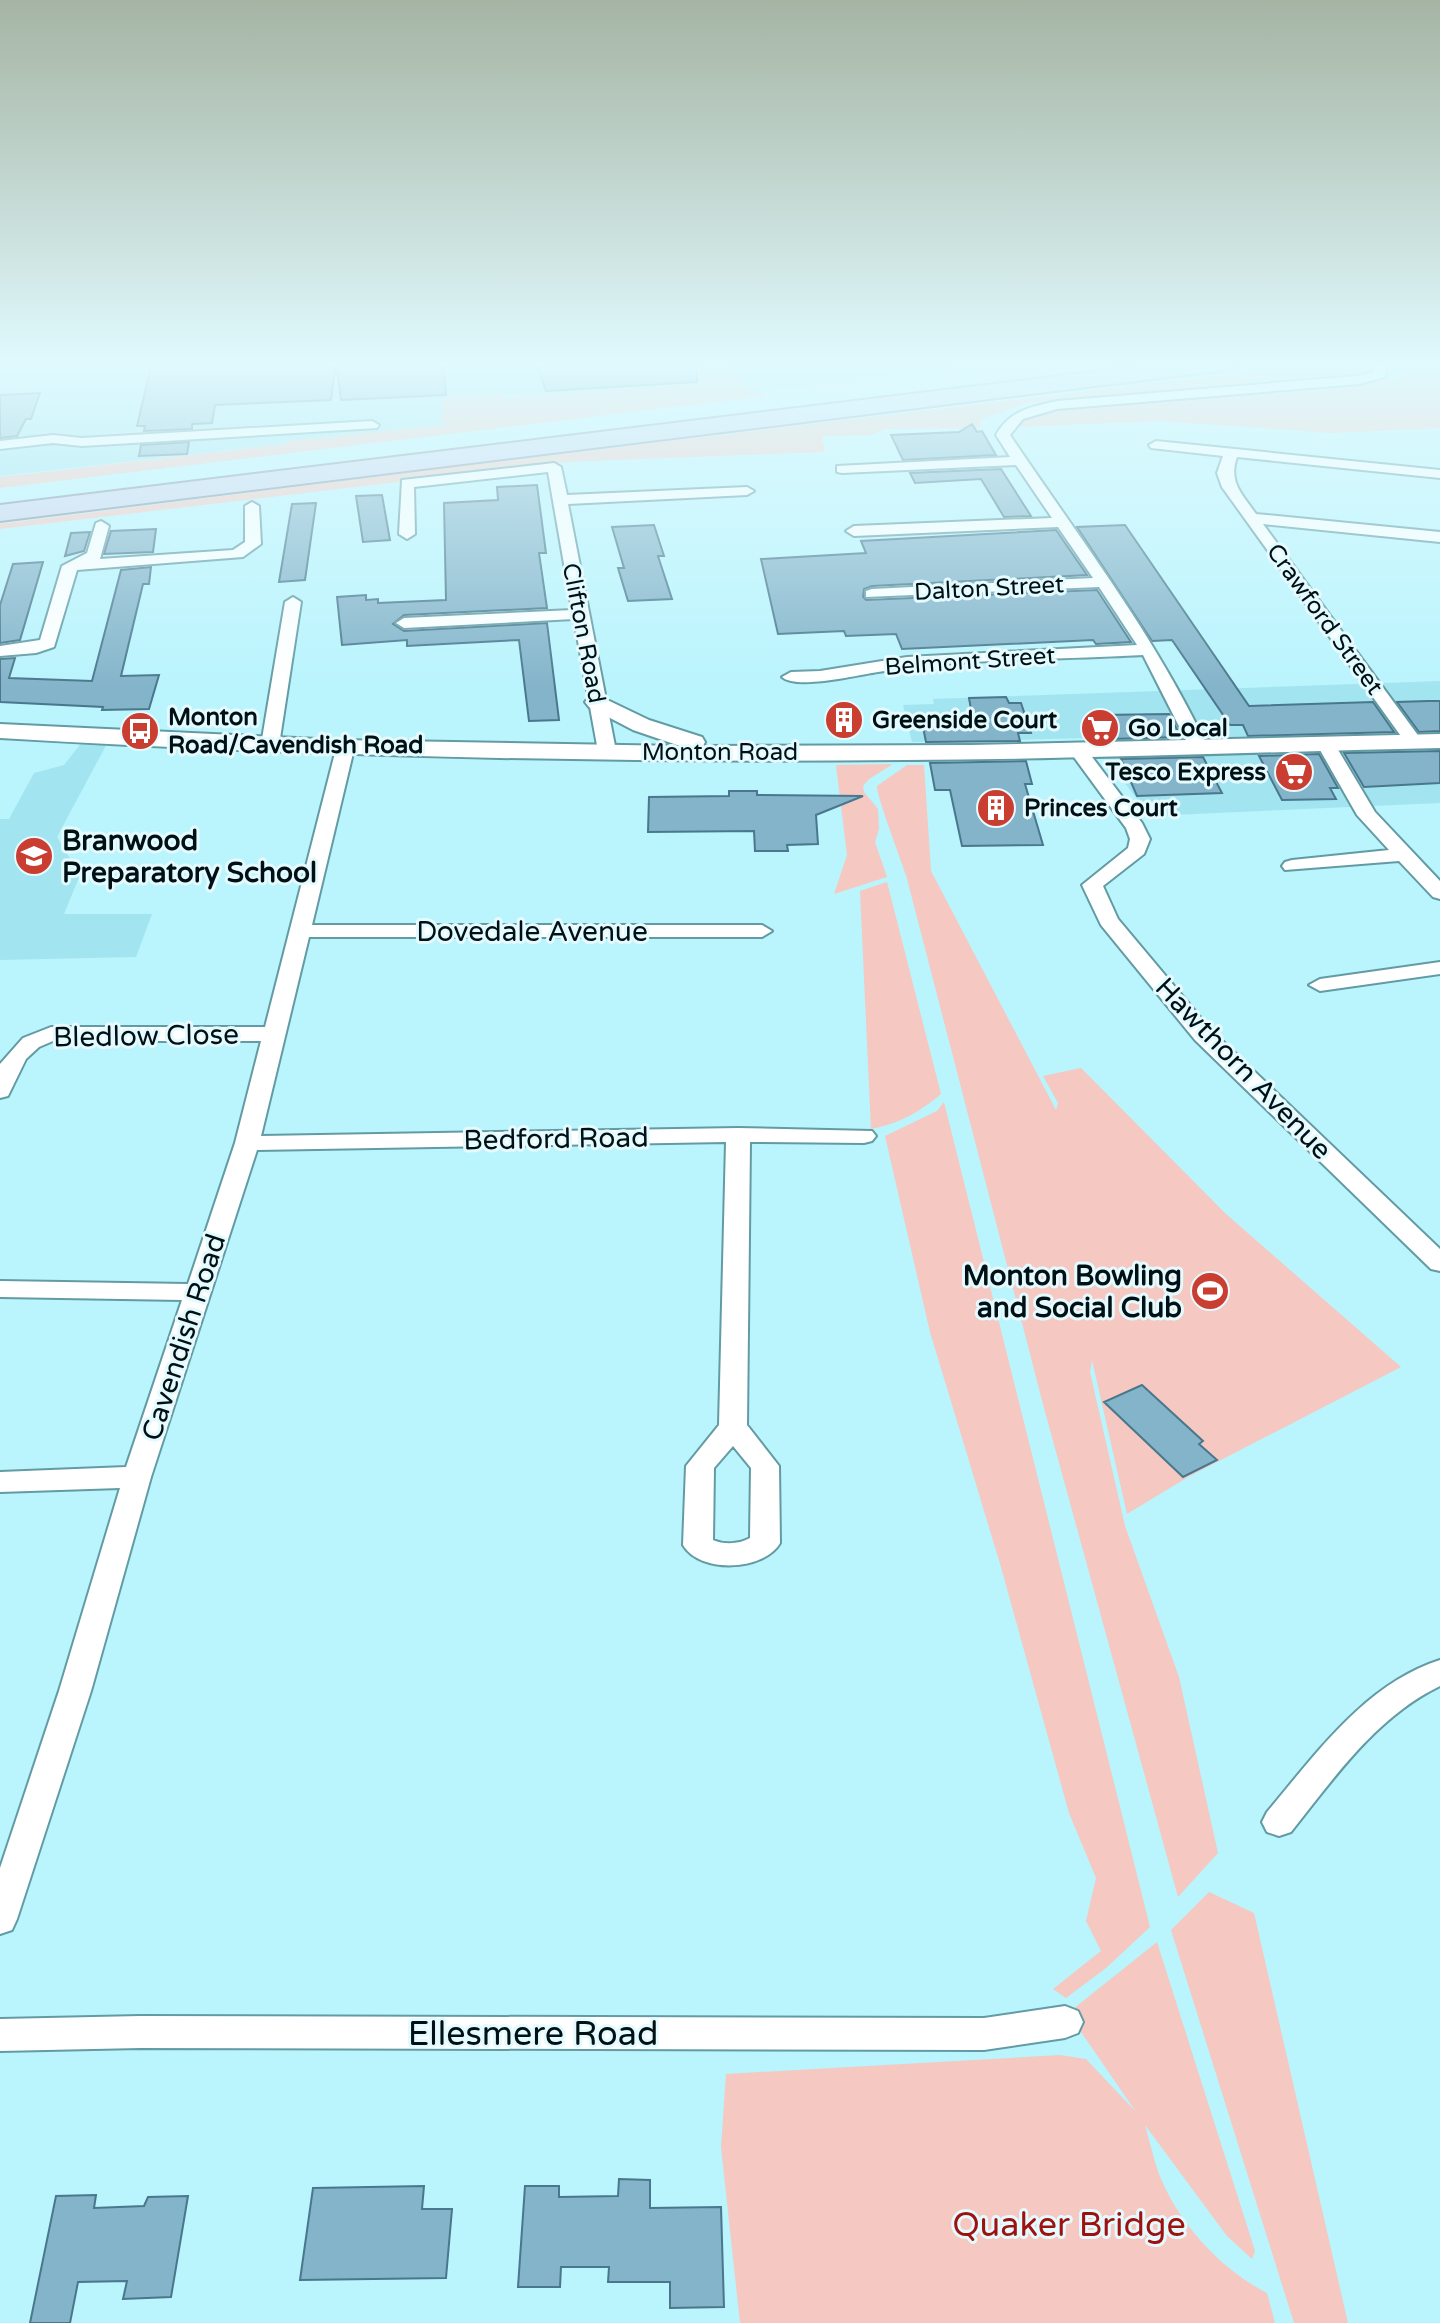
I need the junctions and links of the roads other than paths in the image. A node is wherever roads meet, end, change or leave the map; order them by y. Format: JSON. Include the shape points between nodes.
{"nodes":[{"id":1,"x":222,"y":470,"type":"edge"},
{"id":2,"x":348,"y":470,"type":"edge"},
{"id":3,"x":523,"y":470,"type":"edge"},
{"id":4,"x":555,"y":470,"type":"edge"},
{"id":5,"x":1026,"y":470,"type":"edge"},
{"id":6,"x":1226,"y":470,"type":"edge"},
{"id":7,"x":1404,"y":470,"type":"edge"},
{"id":8,"x":1440,"y":474,"type":"edge"},
{"id":9,"x":747,"y":491,"type":"dead end"},
{"id":10,"x":0,"y":497,"type":"edge"},
{"id":11,"x":560,"y":500,"type":"junction"},
{"id":12,"x":252,"y":506,"type":"dead end"},
{"id":13,"x":0,"y":513,"type":"edge"},
{"id":14,"x":1252,"y":518,"type":"junction"},
{"id":15,"x":1064,"y":522,"type":"junction"},
{"id":16,"x":101,"y":526,"type":"dead end"},
{"id":17,"x":854,"y":531,"type":"dead end"},
{"id":18,"x":407,"y":534,"type":"dead end"},
{"id":19,"x":1440,"y":537,"type":"edge"},
{"id":20,"x":70,"y":566,"type":"junction"},
{"id":21,"x":1105,"y":582,"type":"junction"},
{"id":22,"x":872,"y":594,"type":"dead end"},
{"id":23,"x":293,"y":602,"type":"dead end"},
{"id":24,"x":581,"y":614,"type":"junction"},
{"id":25,"x":404,"y":623,"type":"dead end"},
{"id":26,"x":1148,"y":650,"type":"junction"},
{"id":27,"x":0,"y":651,"type":"edge"},
{"id":28,"x":791,"y":677,"type":"dead end"},
{"id":29,"x":597,"y":702,"type":"junction"},
{"id":30,"x":0,"y":731,"type":"edge"},
{"id":31,"x":1440,"y":741,"type":"edge"},
{"id":32,"x":1414,"y":742,"type":"junction"},
{"id":33,"x":1325,"y":743,"type":"junction"},
{"id":34,"x":270,"y":745,"type":"junction"},
{"id":35,"x":1198,"y":746,"type":"junction"},
{"id":36,"x":345,"y":749,"type":"junction"},
{"id":37,"x":1077,"y":749,"type":"junction"},
{"id":38,"x":607,"y":751,"type":"junction"},
{"id":39,"x":743,"y":752,"type":"junction"},
{"id":40,"x":1404,"y":855,"type":"junction"},
{"id":41,"x":1292,"y":866,"type":"dead end"},
{"id":42,"x":1440,"y":893,"type":"edge"},
{"id":43,"x":302,"y":931,"type":"junction"},
{"id":44,"x":762,"y":931,"type":"dead end"},
{"id":45,"x":1440,"y":968,"type":"edge"},
{"id":46,"x":1320,"y":985,"type":"dead end"},
{"id":47,"x":276,"y":1034,"type":"junction"},
{"id":48,"x":0,"y":1091,"type":"edge"},
{"id":49,"x":738,"y":1135,"type":"junction"},
{"id":50,"x":864,"y":1136,"type":"dead end"},
{"id":51,"x":247,"y":1143,"type":"junction"},
{"id":52,"x":1440,"y":1263,"type":"edge"},
{"id":53,"x":0,"y":1289,"type":"edge"},
{"id":54,"x":198,"y":1292,"type":"junction"},
{"id":55,"x":733,"y":1427,"type":"dead end"},
{"id":56,"x":137,"y":1477,"type":"junction"},
{"id":57,"x":0,"y":1482,"type":"edge"},
{"id":58,"x":1440,"y":1672,"type":"edge"},
{"id":59,"x":1279,"y":1822,"type":"dead end"},
{"id":60,"x":0,"y":1919,"type":"edge"},
{"id":61,"x":1065,"y":2022,"type":"dead end"},
{"id":62,"x":0,"y":2035,"type":"edge"}],
"edges":[{"from":1,"to":10,"type":"highway"},
{"from":2,"to":13,"type":"highway"},
{"from":3,"to":18,"type":"street","name":"Clifton Road","via":[[407,483]]},
{"from":4,"to":11,"type":"street","name":"Clifton Road"},
{"from":5,"to":15,"type":"street"},
{"from":6,"to":14,"type":"street","name":"Crawford Street","via":[[1224,478]]},
{"from":7,"to":8,"type":"street"},
{"from":9,"to":11,"type":"street"},
{"from":11,"to":24,"type":"street","name":"Clifton Road"},
{"from":12,"to":20,"type":"street","via":[[253,544],[237,554]]},
{"from":14,"to":19,"type":"street"},
{"from":14,"to":32,"type":"street","name":"Crawford Street"},
{"from":15,"to":17,"type":"street"},
{"from":15,"to":21,"type":"street"},
{"from":16,"to":20,"type":"street","via":[[94,556]]},
{"from":20,"to":27,"type":"street","via":[[48,643]]},
{"from":21,"to":22,"type":"street","name":"Dalton Street"},
{"from":21,"to":26,"type":"street"},
{"from":23,"to":34,"type":"street"},
{"from":24,"to":25,"type":"street"},
{"from":24,"to":29,"type":"street","name":"Clifton Road"},
{"from":26,"to":28,"type":"street","name":"Belmont Street","via":[[907,662]]},
{"from":26,"to":35,"type":"street"},
{"from":29,"to":38,"type":"street","name":"Clifton Road"},
{"from":29,"to":39,"type":"main road","via":[[651,729]]},
{"from":30,"to":34,"type":"main road","name":"Monton Road"},
{"from":31,"to":32,"type":"main road","name":"Monton Road"},
{"from":32,"to":33,"type":"main road","name":"Monton Road"},
{"from":33,"to":35,"type":"main road","name":"Monton Road"},
{"from":33,"to":40,"type":"street","via":[[1367,815]]},
{"from":34,"to":36,"type":"main road","name":"Monton Road"},
{"from":35,"to":37,"type":"main road","name":"Monton Road"},
{"from":36,"to":38,"type":"main road","name":"Monton Road"},
{"from":36,"to":43,"type":"street","name":"Cavendish Road"},
{"from":37,"to":39,"type":"main road","name":"Monton Road"},
{"from":37,"to":52,"type":"street","name":"Hawthorn Avenue","via":[[1140,839],[1137,850],[1092,885],[1108,921],[1203,1035]]},
{"from":38,"to":39,"type":"main road","name":"Monton Road"},
{"from":40,"to":41,"type":"street"},
{"from":40,"to":42,"type":"street"},
{"from":43,"to":44,"type":"street","name":"Dovedale Avenue","via":[[738,939]]},
{"from":43,"to":47,"type":"street","name":"Cavendish Road"},
{"from":45,"to":46,"type":"street"},
{"from":47,"to":48,"type":"street","name":"Bledlow Close","via":[[51,1034],[13,1056]]},
{"from":47,"to":51,"type":"street","name":"Cavendish Road"},
{"from":49,"to":50,"type":"street","name":"Bedford Road"},
{"from":49,"to":51,"type":"street","name":"Bedford Road"},
{"from":49,"to":55,"type":"street"},
{"from":51,"to":54,"type":"street","name":"Cavendish Road"},
{"from":53,"to":54,"type":"street"},
{"from":54,"to":56,"type":"street","name":"Cavendish Road"},
{"from":56,"to":57,"type":"street"},
{"from":56,"to":60,"type":"street","name":"Cavendish Road","via":[[75,1691]]},
{"from":58,"to":59,"type":"street","via":[[1391,1700],[1334,1756]]},
{"from":61,"to":62,"type":"street","name":"Ellesmere Road","via":[[984,2034]]}]}
